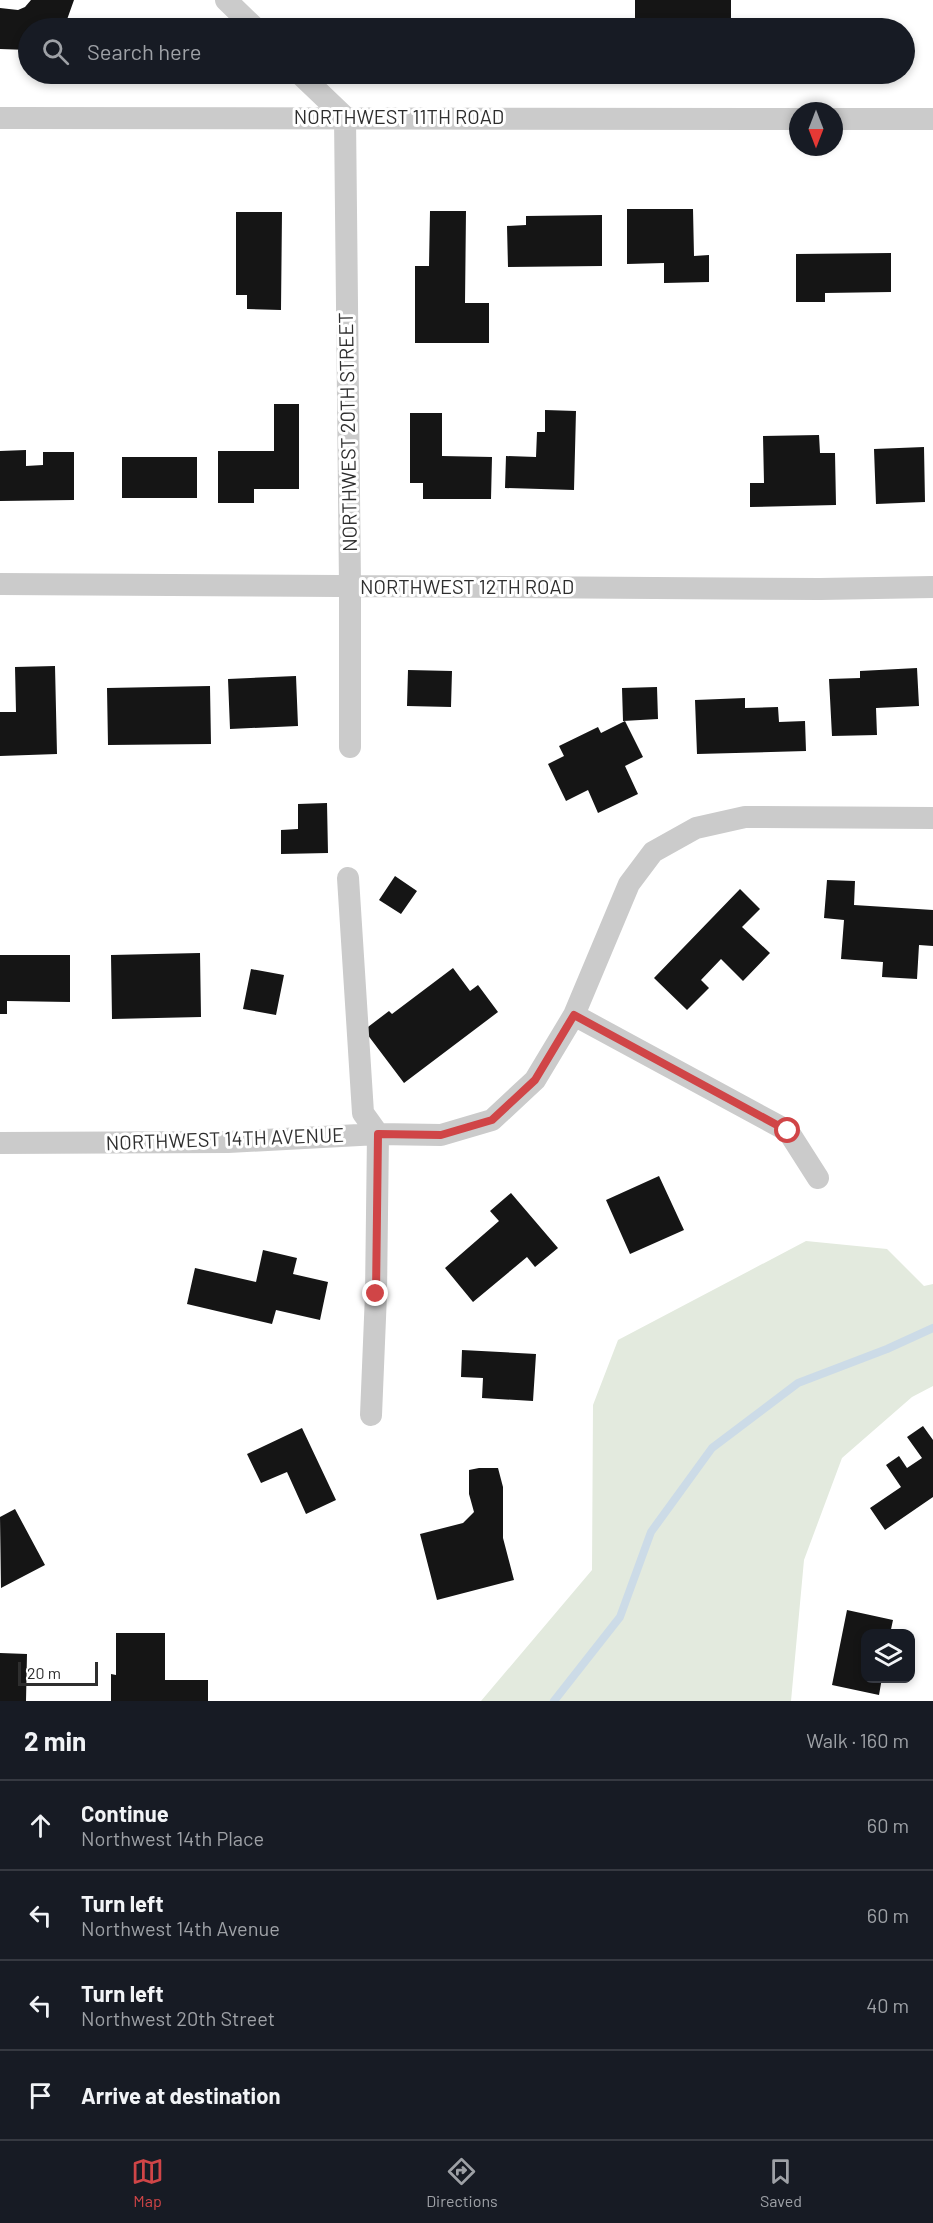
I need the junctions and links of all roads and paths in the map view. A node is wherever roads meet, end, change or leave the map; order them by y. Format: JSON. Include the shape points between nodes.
{"nodes":[{"id":1,"x":226,"y":0,"type":"edge"},
{"id":2,"x":245,"y":18,"type":"edge"},
{"id":3,"x":310,"y":84,"type":"edge"},
{"id":4,"x":345,"y":117,"type":"junction"},
{"id":5,"x":0,"y":118,"type":"edge"},
{"id":6,"x":789,"y":119,"type":"edge"},
{"id":7,"x":843,"y":119,"type":"edge"},
{"id":8,"x":933,"y":119,"type":"edge"},
{"id":9,"x":0,"y":584,"type":"edge"},
{"id":10,"x":350,"y":586,"type":"junction"},
{"id":11,"x":933,"y":587,"type":"edge"},
{"id":12,"x":350,"y":747,"type":"dead end"},
{"id":13,"x":933,"y":818,"type":"edge"},
{"id":14,"x":348,"y":878,"type":"dead end"},
{"id":15,"x":574,"y":1015,"type":"junction"},
{"id":16,"x":378,"y":1134,"type":"junction"},
{"id":17,"x":0,"y":1143,"type":"edge"},
{"id":18,"x":818,"y":1178,"type":"dead end"},
{"id":19,"x":371,"y":1414,"type":"dead end"}],
"edges":[{"from":1,"to":2,"type":"street"},
{"from":3,"to":4,"type":"street"},
{"from":4,"to":5,"type":"street","name":"NORTHWEST 11TH ROAD"},
{"from":4,"to":6,"type":"street","name":"NORTHWEST 11TH ROAD"},
{"from":4,"to":10,"type":"street","name":"NORTHWEST 20TH STREET"},
{"from":7,"to":8,"type":"street"},
{"from":9,"to":10,"type":"street","name":"NORTHWEST 12TH ROAD"},
{"from":10,"to":11,"type":"street","name":"NORTHWEST 12TH ROAD"},
{"from":10,"to":12,"type":"street","name":"NORTHWEST 20TH STREET"},
{"from":13,"to":15,"type":"street","name":"NORTHWEST 14TH AVENUE","via":[[745,817],[696,828],[653,852],[629,884]]},
{"from":14,"to":16,"type":"street","via":[[363,1113]]},
{"from":15,"to":16,"type":"street","name":"NORTHWEST 14TH AVENUE","via":[[535,1080],[492,1120],[441,1135]]},
{"from":15,"to":18,"type":"street","via":[[788,1131]]},
{"from":16,"to":17,"type":"street","name":"NORTHWEST 14TH AVENUE","via":[[228,1142]]},
{"from":16,"to":19,"type":"street"}]}
